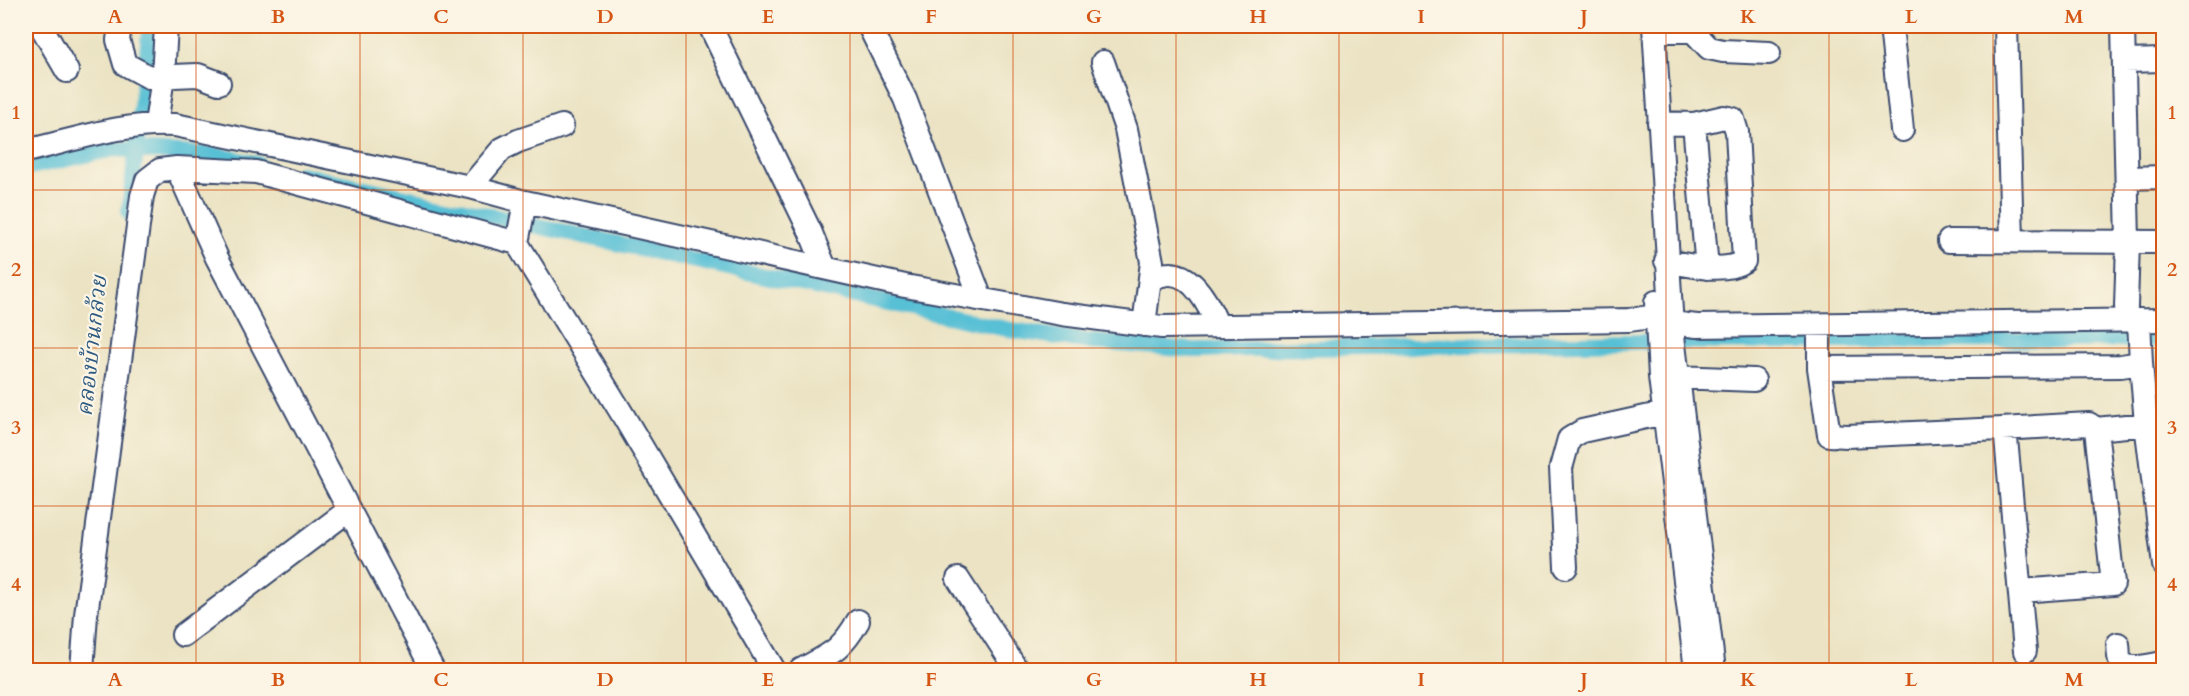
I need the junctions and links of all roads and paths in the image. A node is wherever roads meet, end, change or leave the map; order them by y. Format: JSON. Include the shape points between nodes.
{"nodes":[{"id":1,"x":41,"y":26,"type":"edge"},
{"id":2,"x":120,"y":26,"type":"edge"},
{"id":3,"x":166,"y":26,"type":"edge"},
{"id":4,"x":710,"y":26,"type":"edge"},
{"id":5,"x":869,"y":26,"type":"edge"},
{"id":6,"x":1891,"y":26,"type":"edge"},
{"id":7,"x":2006,"y":26,"type":"edge"},
{"id":8,"x":2123,"y":26,"type":"edge"},
{"id":9,"x":1650,"y":27,"type":"edge"},
{"id":10,"x":1768,"y":53,"type":"dead end"},
{"id":11,"x":2124,"y":60,"type":"junction"},
{"id":12,"x":2163,"y":60,"type":"edge"},
{"id":13,"x":1104,"y":62,"type":"dead end"},
{"id":14,"x":67,"y":71,"type":"dead end"},
{"id":15,"x":156,"y":77,"type":"junction"},
{"id":16,"x":219,"y":83,"type":"dead end"},
{"id":17,"x":1659,"y":123,"type":"junction"},
{"id":18,"x":1694,"y":124,"type":"junction"},
{"id":19,"x":151,"y":125,"type":"junction"},
{"id":20,"x":562,"y":126,"type":"dead end"},
{"id":21,"x":1902,"y":130,"type":"dead end"},
{"id":22,"x":26,"y":151,"type":"edge"},
{"id":23,"x":177,"y":168,"type":"junction"},
{"id":24,"x":2163,"y":177,"type":"edge"},
{"id":25,"x":2127,"y":178,"type":"junction"},
{"id":26,"x":470,"y":187,"type":"junction"},
{"id":27,"x":524,"y":206,"type":"junction"},
{"id":28,"x":518,"y":238,"type":"junction"},
{"id":29,"x":1949,"y":241,"type":"dead end"},
{"id":30,"x":2012,"y":241,"type":"junction"},
{"id":31,"x":2128,"y":242,"type":"junction"},
{"id":32,"x":2163,"y":242,"type":"edge"},
{"id":33,"x":1666,"y":261,"type":"junction"},
{"id":34,"x":825,"y":268,"type":"junction"},
{"id":35,"x":1707,"y":268,"type":"junction"},
{"id":36,"x":1150,"y":279,"type":"junction"},
{"id":37,"x":981,"y":299,"type":"junction"},
{"id":38,"x":2132,"y":314,"type":"junction"},
{"id":39,"x":2163,"y":320,"type":"edge"},
{"id":40,"x":1144,"y":325,"type":"junction"},
{"id":41,"x":1218,"y":326,"type":"junction"},
{"id":42,"x":1819,"y":328,"type":"junction"},
{"id":43,"x":1666,"y":340,"type":"junction"},
{"id":44,"x":1819,"y":361,"type":"junction"},
{"id":45,"x":2142,"y":363,"type":"junction"},
{"id":46,"x":1754,"y":380,"type":"dead end"},
{"id":47,"x":2154,"y":390,"type":"edge"},
{"id":48,"x":1664,"y":413,"type":"junction"},
{"id":49,"x":2146,"y":424,"type":"junction"},
{"id":50,"x":2001,"y":429,"type":"junction"},
{"id":51,"x":2096,"y":429,"type":"junction"},
{"id":52,"x":2158,"y":482,"type":"edge"},
{"id":53,"x":349,"y":510,"type":"junction"},
{"id":54,"x":2163,"y":565,"type":"edge"},
{"id":55,"x":1566,"y":567,"type":"dead end"},
{"id":56,"x":958,"y":579,"type":"dead end"},
{"id":57,"x":2020,"y":591,"type":"junction"},
{"id":58,"x":858,"y":621,"type":"dead end"},
{"id":59,"x":183,"y":635,"type":"dead end"},
{"id":60,"x":2118,"y":644,"type":"dead end"},
{"id":61,"x":2025,"y":651,"type":"dead end"},
{"id":62,"x":2163,"y":663,"type":"edge"},
{"id":63,"x":82,"y":670,"type":"edge"},
{"id":64,"x":433,"y":670,"type":"edge"},
{"id":65,"x":774,"y":670,"type":"edge"},
{"id":66,"x":801,"y":670,"type":"edge"},
{"id":67,"x":1017,"y":670,"type":"edge"},
{"id":68,"x":1696,"y":670,"type":"edge"},
{"id":69,"x":1714,"y":670,"type":"edge"}],
"edges":[{"from":1,"to":14,"type":"street"},
{"from":2,"to":15,"type":"street","via":[[118,40],[125,64]]},
{"from":3,"to":15,"type":"street"},
{"from":4,"to":34,"type":"street"},
{"from":5,"to":37,"type":"street","via":[[905,99]]},
{"from":6,"to":21,"type":"street"},
{"from":7,"to":30,"type":"street"},
{"from":8,"to":11,"type":"street"},
{"from":9,"to":10,"type":"street","via":[[1693,31],[1709,48],[1722,51]]},
{"from":9,"to":17,"type":"street"},
{"from":9,"to":43,"type":"street"},
{"from":11,"to":12,"type":"street"},
{"from":11,"to":25,"type":"street"},
{"from":13,"to":36,"type":"street","via":[[1126,129],[1152,262]]},
{"from":15,"to":16,"type":"street","via":[[198,75]]},
{"from":15,"to":19,"type":"street"},
{"from":17,"to":18,"type":"street"},
{"from":17,"to":33,"type":"street"},
{"from":18,"to":35,"type":"street"},
{"from":18,"to":35,"type":"street","via":[[1724,117],[1733,120],[1737,132],[1744,261],[1737,266]]},
{"from":19,"to":22,"type":"street"},
{"from":19,"to":26,"type":"street","via":[[175,125]]},
{"from":20,"to":26,"type":"street","via":[[502,149]]},
{"from":23,"to":28,"type":"street","via":[[256,172]]},
{"from":23,"to":53,"type":"street","via":[[217,258]]},
{"from":23,"to":63,"type":"street","via":[[160,170],[147,180],[142,196]]},
{"from":24,"to":25,"type":"street"},
{"from":25,"to":31,"type":"street"},
{"from":26,"to":27,"type":"street"},
{"from":27,"to":28,"type":"street"},
{"from":27,"to":34,"type":"street"},
{"from":28,"to":65,"type":"street"},
{"from":29,"to":30,"type":"street"},
{"from":30,"to":31,"type":"street"},
{"from":31,"to":32,"type":"street"},
{"from":31,"to":38,"type":"street"},
{"from":33,"to":35,"type":"street"},
{"from":33,"to":43,"type":"street"},
{"from":34,"to":37,"type":"street"},
{"from":36,"to":40,"type":"street"},
{"from":36,"to":41,"type":"street","via":[[1170,273],[1186,280],[1205,298]]},
{"from":37,"to":40,"type":"street"},
{"from":38,"to":39,"type":"street"},
{"from":38,"to":42,"type":"street"},
{"from":38,"to":45,"type":"street"},
{"from":40,"to":41,"type":"street"},
{"from":41,"to":43,"type":"street","via":[[1629,320]]},
{"from":42,"to":43,"type":"street","via":[[1697,326]]},
{"from":42,"to":44,"type":"street"},
{"from":43,"to":46,"type":"street"},
{"from":43,"to":48,"type":"street"},
{"from":43,"to":69,"type":"street"},
{"from":44,"to":45,"type":"street","via":[[2121,366]]},
{"from":44,"to":50,"type":"street","via":[[1829,435]]},
{"from":45,"to":47,"type":"street"},
{"from":47,"to":49,"type":"street"},
{"from":48,"to":55,"type":"street","via":[[1582,431],[1569,439],[1562,468]]},
{"from":48,"to":68,"type":"street"},
{"from":49,"to":51,"type":"street"},
{"from":49,"to":52,"type":"street"},
{"from":50,"to":51,"type":"street","via":[[2089,424]]},
{"from":50,"to":57,"type":"street","via":[[2007,438]]},
{"from":51,"to":57,"type":"street","via":[[2113,584]]},
{"from":52,"to":54,"type":"street"},
{"from":53,"to":59,"type":"street"},
{"from":53,"to":64,"type":"street"},
{"from":56,"to":67,"type":"street"},
{"from":57,"to":61,"type":"street"},
{"from":58,"to":66,"type":"street","via":[[834,652]]},
{"from":60,"to":62,"type":"street","via":[[2123,664],[2131,667]]}]}
